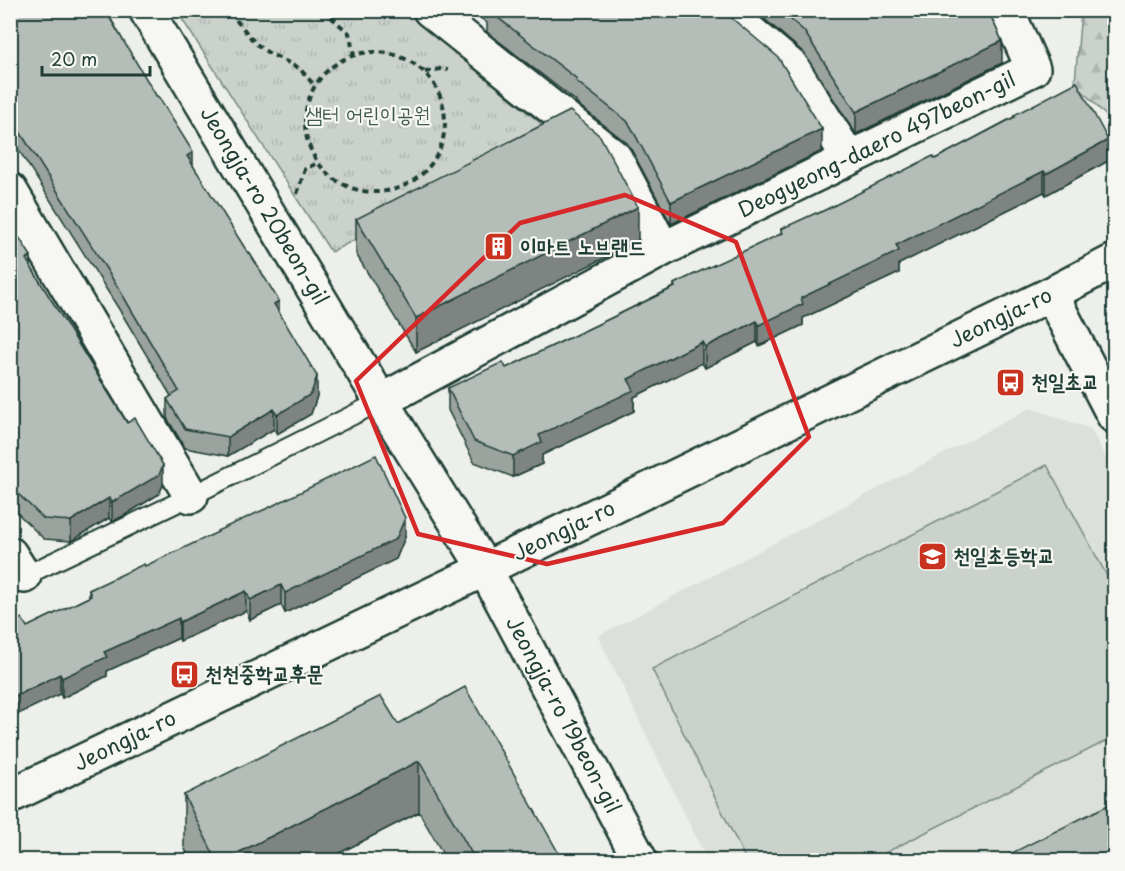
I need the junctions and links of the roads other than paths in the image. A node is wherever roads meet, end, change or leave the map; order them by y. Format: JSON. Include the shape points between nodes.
{"nodes":[{"id":1,"x":146,"y":10,"type":"edge"},
{"id":2,"x":430,"y":10,"type":"edge"},
{"id":3,"x":724,"y":10,"type":"edge"},
{"id":4,"x":1007,"y":10,"type":"edge"},
{"id":5,"x":849,"y":158,"type":"junction"},
{"id":6,"x":10,"y":190,"type":"edge"},
{"id":7,"x":663,"y":249,"type":"junction"},
{"id":8,"x":1114,"y":261,"type":"edge"},
{"id":9,"x":1051,"y":294,"type":"junction"},
{"id":10,"x":381,"y":401,"type":"junction"},
{"id":11,"x":1114,"y":416,"type":"edge"},
{"id":12,"x":191,"y":496,"type":"junction"},
{"id":13,"x":485,"y":569,"type":"junction"},
{"id":14,"x":15,"y":571,"type":"edge"},
{"id":15,"x":10,"y":796,"type":"edge"},
{"id":16,"x":640,"y":861,"type":"edge"}],
"edges":[{"from":1,"to":10,"type":"street","name":"Jeongja-ro 20beon-gil"},
{"from":2,"to":7,"type":"street","via":[[615,158]]},
{"from":3,"to":5,"type":"street","via":[[792,67]]},
{"from":4,"to":5,"type":"street","name":"Deogyeong-daero 497beon-gil","via":[[1033,69]]},
{"from":5,"to":7,"type":"street","name":"Deogyeong-daero 497beon-gil"},
{"from":6,"to":12,"type":"street"},
{"from":7,"to":10,"type":"street","name":"Deogyeong-daero 497beon-gil"},
{"from":8,"to":9,"type":"street","name":"Jeongja-ro"},
{"from":9,"to":11,"type":"street"},
{"from":9,"to":13,"type":"street","name":"Jeongja-ro"},
{"from":10,"to":12,"type":"lane"},
{"from":10,"to":13,"type":"street","name":"Jeongja-ro 20beon-gil"},
{"from":12,"to":14,"type":"lane"},
{"from":13,"to":15,"type":"street","name":"Jeongja-ro"},
{"from":13,"to":16,"type":"street","name":"Jeongja-ro 19beon-gil"}]}
